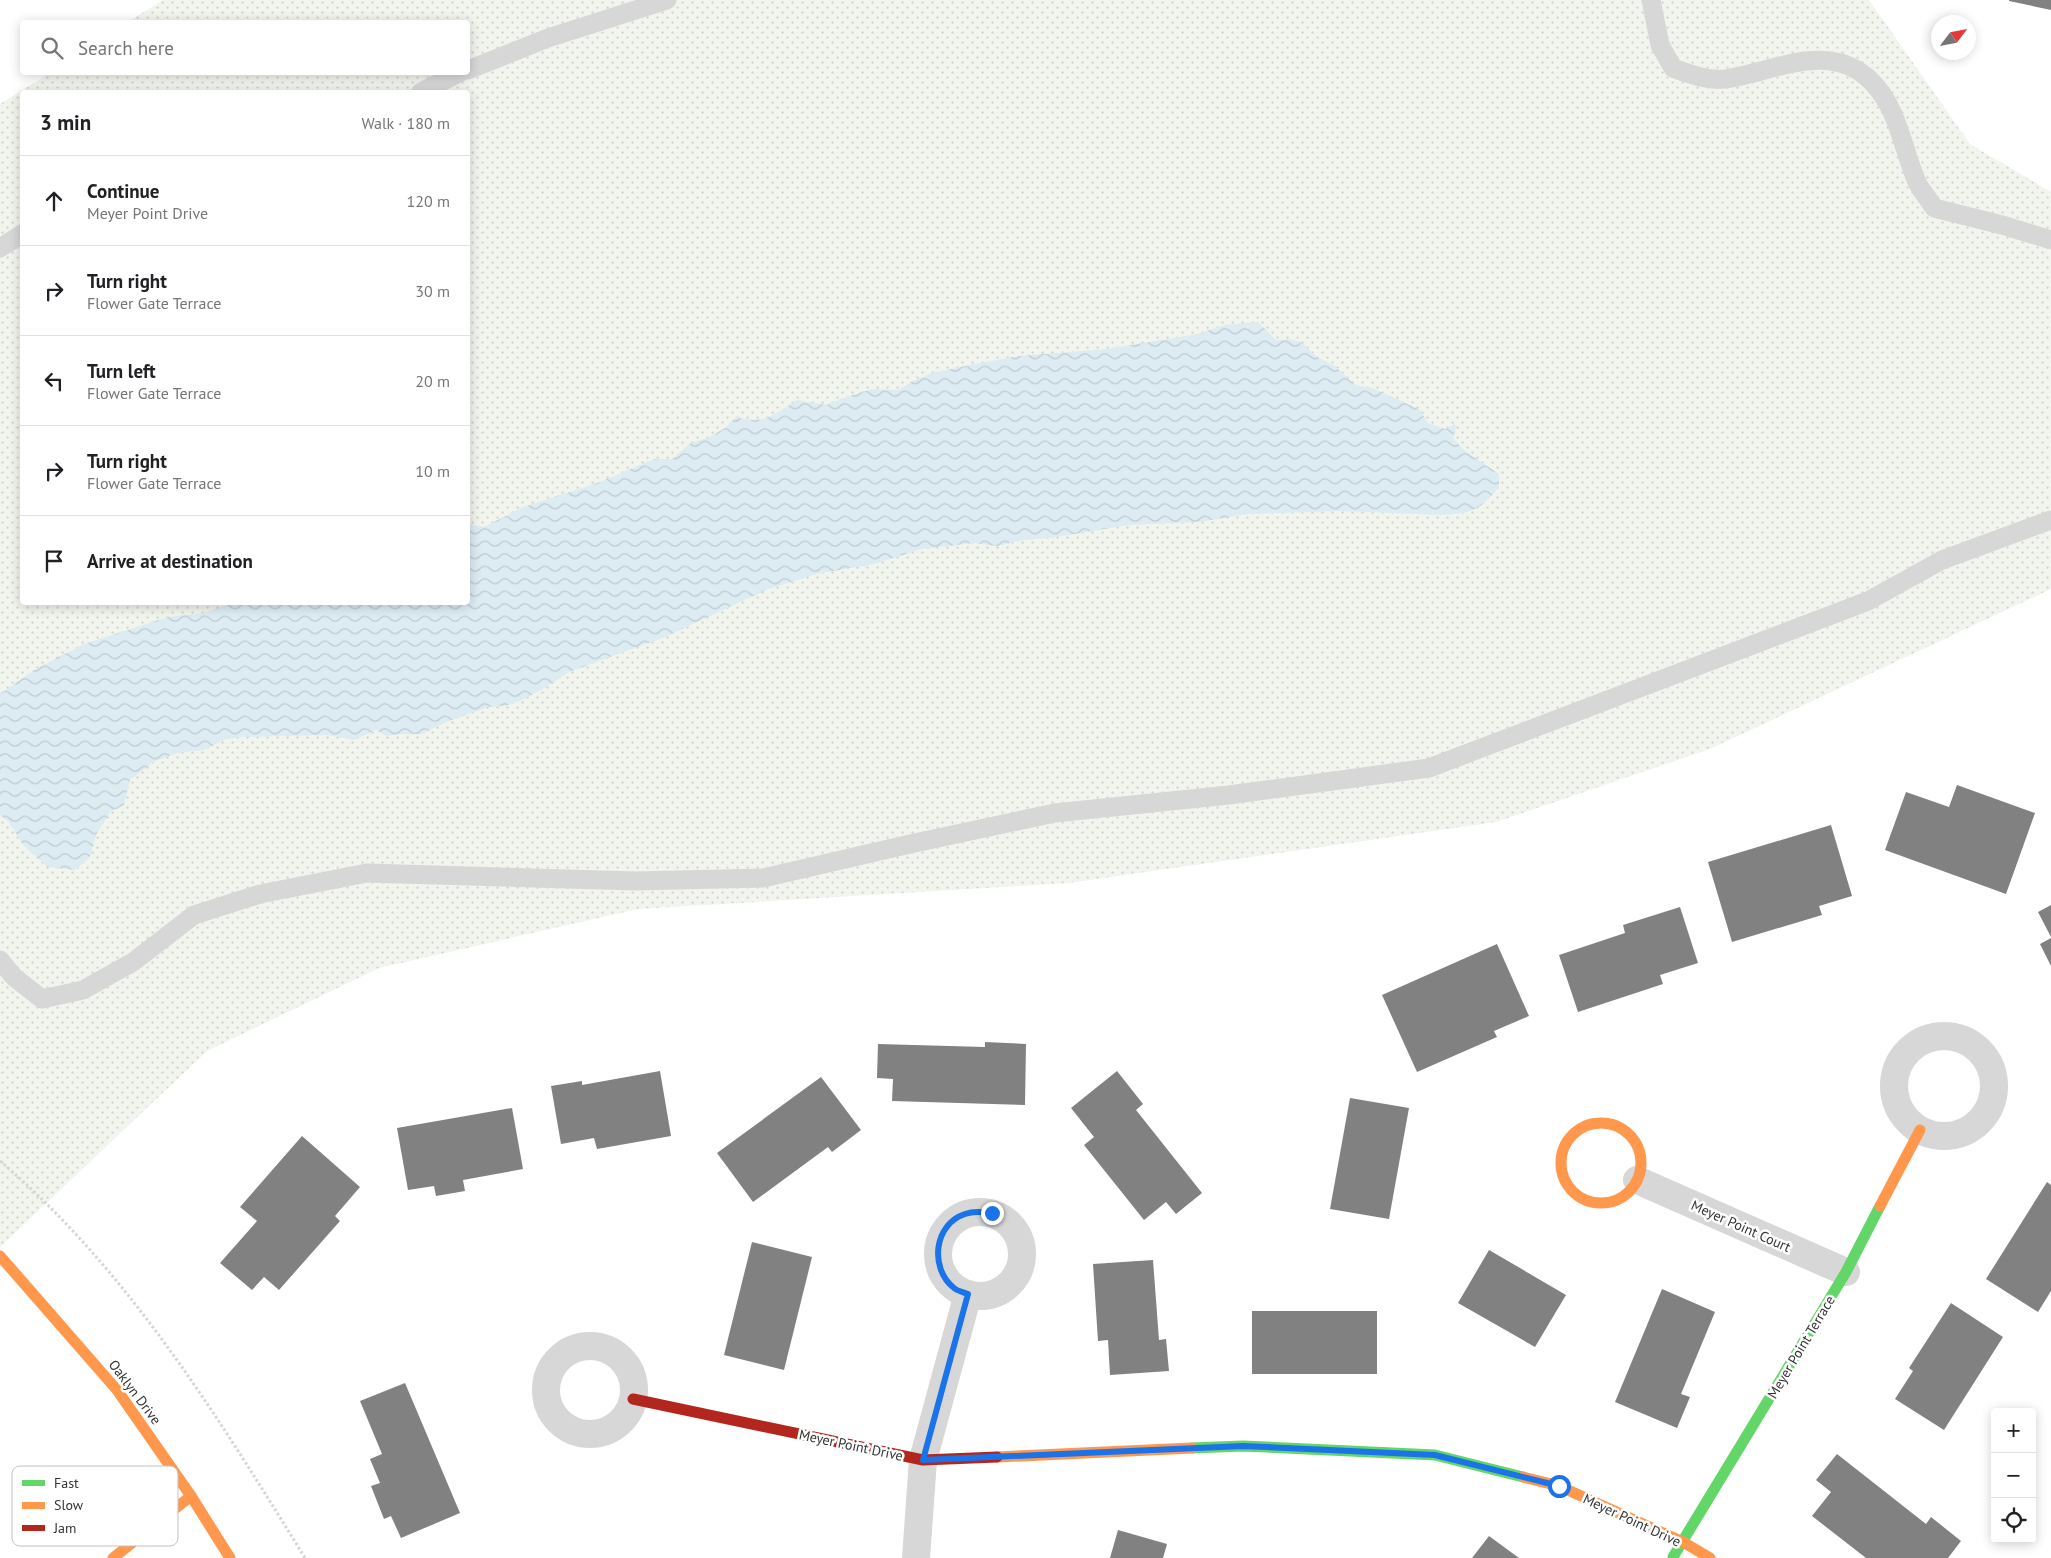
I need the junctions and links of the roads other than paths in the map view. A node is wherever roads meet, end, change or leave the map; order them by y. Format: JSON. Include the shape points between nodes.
{"nodes":[{"id":1,"x":667,"y":0,"type":"edge"},
{"id":2,"x":1651,"y":0,"type":"edge"},
{"id":3,"x":470,"y":69,"type":"edge"},
{"id":4,"x":456,"y":75,"type":"edge"},
{"id":5,"x":425,"y":90,"type":"edge"},
{"id":6,"x":20,"y":235,"type":"edge"},
{"id":7,"x":2051,"y":240,"type":"edge"},
{"id":8,"x":0,"y":248,"type":"edge"},
{"id":9,"x":2051,"y":520,"type":"edge"},
{"id":10,"x":0,"y":960,"type":"edge"},
{"id":11,"x":1920,"y":1130,"type":"dead end"},
{"id":12,"x":1637,"y":1180,"type":"junction"},
{"id":13,"x":0,"y":1256,"type":"edge"},
{"id":14,"x":1846,"y":1272,"type":"junction"},
{"id":15,"x":968,"y":1294,"type":"dead end"},
{"id":16,"x":633,"y":1399,"type":"dead end"},
{"id":17,"x":923,"y":1460,"type":"junction"},
{"id":18,"x":170,"y":1466,"type":"edge"},
{"id":19,"x":178,"y":1477,"type":"edge"},
{"id":20,"x":191,"y":1496,"type":"junction"},
{"id":21,"x":178,"y":1506,"type":"edge"},
{"id":22,"x":1682,"y":1542,"type":"junction"},
{"id":23,"x":128,"y":1546,"type":"edge"},
{"id":24,"x":113,"y":1558,"type":"edge"},
{"id":25,"x":230,"y":1558,"type":"edge"},
{"id":26,"x":916,"y":1558,"type":"edge"},
{"id":27,"x":1672,"y":1558,"type":"edge"},
{"id":28,"x":1710,"y":1558,"type":"edge"}],
"edges":[{"from":1,"to":3,"type":"lane","via":[[548,38]]},
{"from":2,"to":7,"type":"lane","via":[[1660,45],[1673,68],[1696,76],[1724,79],[1824,58],[1849,65],[1872,82],[1891,109],[1918,184],[1934,208],[2002,224]]},
{"from":4,"to":5,"type":"lane"},
{"from":6,"to":8,"type":"lane"},
{"from":9,"to":10,"type":"lane","via":[[1942,560],[1868,601],[1430,768],[1055,813],[763,878],[635,881],[367,873],[260,894],[194,915],[133,962],[83,990],[42,999],[14,977]]},
{"from":11,"to":14,"type":"street","name":"Meyer Point Terrace"},
{"from":12,"to":12,"type":"street","via":[[1640,1153],[1625,1130],[1612,1124],[1584,1126],[1565,1145],[1562,1172],[1577,1195],[1590,1201],[1617,1199]]},
{"from":12,"to":14,"type":"street","name":"Meyer Point Court"},
{"from":13,"to":18,"type":"street","name":"Oaklyn Drive","via":[[117,1390]]},
{"from":14,"to":22,"type":"street","name":"Meyer Point Terrace"},
{"from":15,"to":17,"type":"street"},
{"from":16,"to":17,"type":"street","name":"Meyer Point Drive"},
{"from":17,"to":22,"type":"street","name":"Meyer Point Drive","via":[[1243,1446],[1435,1455],[1559,1486]]},
{"from":17,"to":26,"type":"street"},
{"from":19,"to":20,"type":"street","name":"Oaklyn Drive"},
{"from":20,"to":21,"type":"street"},
{"from":20,"to":25,"type":"street","name":"Oaklyn Drive"},
{"from":22,"to":27,"type":"street","name":"Meyer Point Terrace"},
{"from":22,"to":28,"type":"street","name":"Meyer Point Drive"},
{"from":23,"to":24,"type":"street"}]}
